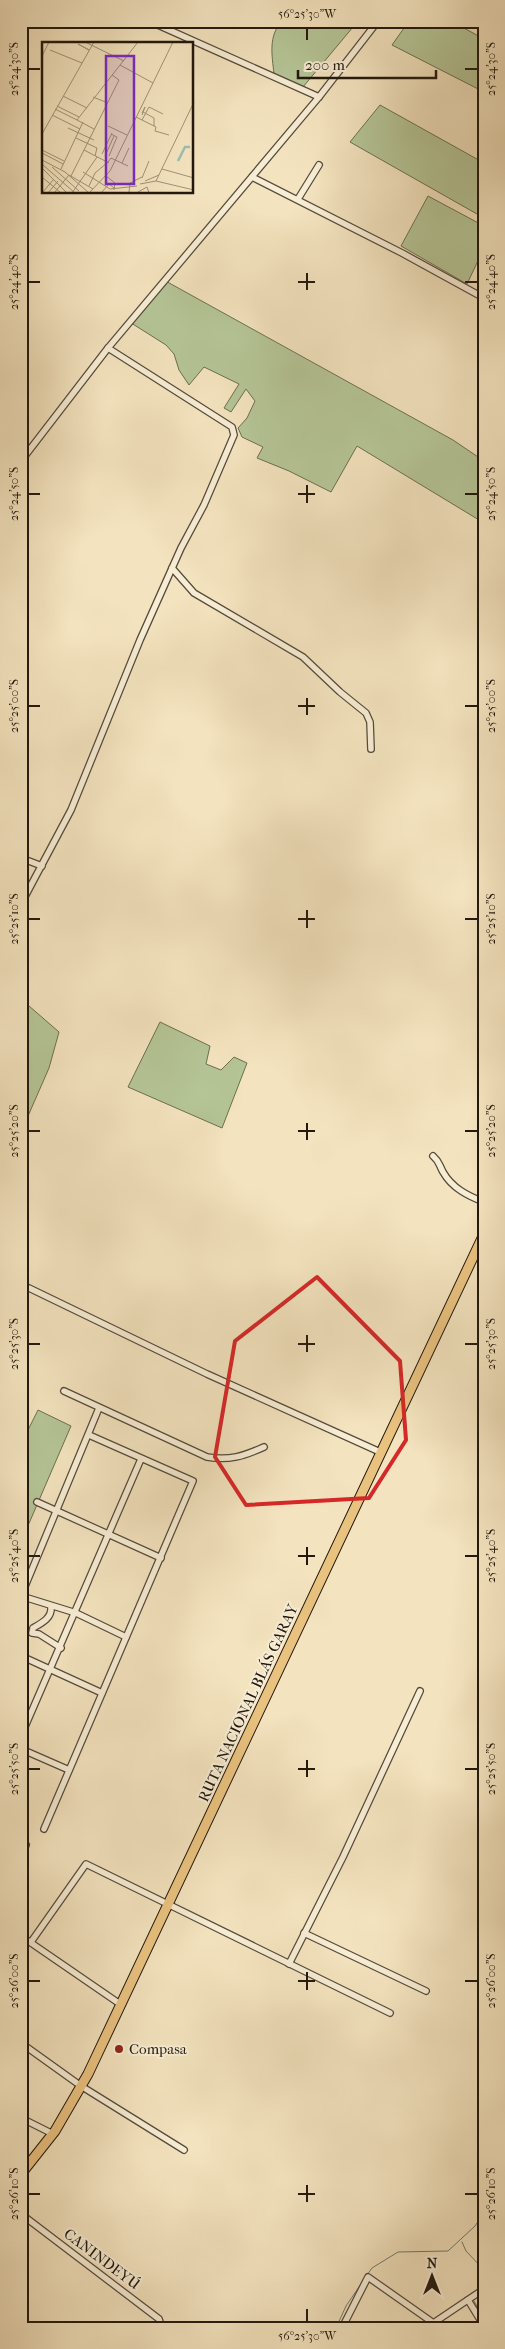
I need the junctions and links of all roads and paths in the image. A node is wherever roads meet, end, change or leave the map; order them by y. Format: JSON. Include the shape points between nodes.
{"nodes":[{"id":1,"x":149,"y":21,"type":"edge"},
{"id":2,"x":378,"y":21,"type":"edge"},
{"id":3,"x":319,"y":97,"type":"junction"},
{"id":4,"x":319,"y":165,"type":"dead end"},
{"id":5,"x":252,"y":177,"type":"junction"},
{"id":6,"x":298,"y":199,"type":"junction"},
{"id":7,"x":484,"y":298,"type":"edge"},
{"id":8,"x":108,"y":348,"type":"junction"},
{"id":9,"x":21,"y":461,"type":"edge"},
{"id":10,"x":172,"y":568,"type":"junction"},
{"id":11,"x":371,"y":749,"type":"dead end"},
{"id":12,"x":21,"y":858,"type":"edge"},
{"id":13,"x":42,"y":866,"type":"junction"},
{"id":14,"x":21,"y":904,"type":"edge"},
{"id":15,"x":433,"y":1156,"type":"dead end"},
{"id":16,"x":484,"y":1202,"type":"edge"},
{"id":17,"x":484,"y":1234,"type":"edge"},
{"id":18,"x":29,"y":1288,"type":"dead end"},
{"id":19,"x":64,"y":1391,"type":"dead end"},
{"id":20,"x":99,"y":1408,"type":"junction"},
{"id":21,"x":89,"y":1436,"type":"junction"},
{"id":22,"x":264,"y":1447,"type":"dead end"},
{"id":23,"x":380,"y":1452,"type":"junction"},
{"id":24,"x":141,"y":1459,"type":"junction"},
{"id":25,"x":37,"y":1502,"type":"dead end"},
{"id":26,"x":56,"y":1510,"type":"junction"},
{"id":27,"x":109,"y":1534,"type":"junction"},
{"id":28,"x":160,"y":1558,"type":"junction"},
{"id":29,"x":21,"y":1596,"type":"edge"},
{"id":30,"x":51,"y":1607,"type":"junction"},
{"id":31,"x":76,"y":1614,"type":"junction"},
{"id":32,"x":126,"y":1636,"type":"junction"},
{"id":33,"x":61,"y":1648,"type":"junction"},
{"id":34,"x":21,"y":1656,"type":"edge"},
{"id":35,"x":51,"y":1670,"type":"junction"},
{"id":36,"x":420,"y":1691,"type":"dead end"},
{"id":37,"x":102,"y":1693,"type":"junction"},
{"id":38,"x":21,"y":1736,"type":"edge"},
{"id":39,"x":21,"y":1748,"type":"edge"},
{"id":40,"x":69,"y":1770,"type":"junction"},
{"id":41,"x":44,"y":1829,"type":"dead end"},
{"id":42,"x":21,"y":1843,"type":"edge"},
{"id":43,"x":21,"y":1856,"type":"edge"},
{"id":44,"x":168,"y":1905,"type":"junction"},
{"id":45,"x":304,"y":1933,"type":"junction"},
{"id":46,"x":25,"y":1940,"type":"edge"},
{"id":47,"x":289,"y":1964,"type":"junction"},
{"id":48,"x":426,"y":1991,"type":"dead end"},
{"id":49,"x":120,"y":2004,"type":"junction"},
{"id":50,"x":390,"y":2013,"type":"dead end"},
{"id":51,"x":21,"y":2043,"type":"edge"},
{"id":52,"x":81,"y":2086,"type":"junction"},
{"id":53,"x":21,"y":2118,"type":"edge"},
{"id":54,"x":53,"y":2134,"type":"junction"},
{"id":55,"x":184,"y":2150,"type":"dead end"},
{"id":56,"x":21,"y":2174,"type":"edge"},
{"id":57,"x":21,"y":2214,"type":"edge"},
{"id":58,"x":484,"y":2289,"type":"edge"},
{"id":59,"x":468,"y":2300,"type":"junction"},
{"id":60,"x":432,"y":2322,"type":"junction"},
{"id":61,"x":484,"y":2326,"type":"edge"},
{"id":62,"x":162,"y":2328,"type":"edge"},
{"id":63,"x":342,"y":2328,"type":"edge"},
{"id":64,"x":426,"y":2328,"type":"edge"}],
"edges":[{"from":1,"to":3,"type":"street"},
{"from":2,"to":3,"type":"street"},
{"from":3,"to":5,"type":"street"},
{"from":4,"to":6,"type":"street"},
{"from":5,"to":6,"type":"street"},
{"from":5,"to":8,"type":"street"},
{"from":6,"to":7,"type":"street"},
{"from":8,"to":9,"type":"street"},
{"from":8,"to":10,"type":"street","via":[[234,431],[204,505]]},
{"from":10,"to":11,"type":"street","via":[[194,593],[303,657],[366,713],[370,722]]},
{"from":10,"to":13,"type":"street","via":[[72,810]]},
{"from":12,"to":13,"type":"street"},
{"from":13,"to":14,"type":"street"},
{"from":15,"to":16,"type":"street","via":[[462,1194]]},
{"from":17,"to":23,"type":"highway","name":"RUTA NACIONAL BLÁS GARAY"},
{"from":18,"to":23,"type":"street","via":[[207,1374]]},
{"from":19,"to":20,"type":"street"},
{"from":20,"to":21,"type":"street"},
{"from":20,"to":22,"type":"street","via":[[207,1457],[222,1460],[241,1457]]},
{"from":21,"to":24,"type":"street"},
{"from":21,"to":26,"type":"street"},
{"from":23,"to":44,"type":"highway","name":"RUTA NACIONAL BLÁS GARAY"},
{"from":24,"to":27,"type":"street"},
{"from":24,"to":28,"type":"street","via":[[193,1481]]},
{"from":25,"to":26,"type":"street"},
{"from":26,"to":27,"type":"street"},
{"from":26,"to":29,"type":"street"},
{"from":27,"to":28,"type":"street"},
{"from":27,"to":31,"type":"street"},
{"from":28,"to":32,"type":"street"},
{"from":29,"to":30,"type":"street"},
{"from":30,"to":31,"type":"street"},
{"from":30,"to":33,"type":"street","via":[[46,1621],[33,1628],[32,1633]]},
{"from":31,"to":32,"type":"street"},
{"from":31,"to":33,"type":"street"},
{"from":32,"to":37,"type":"street"},
{"from":33,"to":35,"type":"street"},
{"from":34,"to":35,"type":"street"},
{"from":35,"to":37,"type":"street"},
{"from":35,"to":38,"type":"street"},
{"from":36,"to":45,"type":"street"},
{"from":37,"to":40,"type":"street"},
{"from":39,"to":40,"type":"street"},
{"from":40,"to":41,"type":"street"},
{"from":42,"to":43,"type":"street","via":[[26,1846]]},
{"from":44,"to":46,"type":"street","via":[[86,1864]]},
{"from":44,"to":47,"type":"street"},
{"from":44,"to":49,"type":"highway","name":"RUTA NACIONAL BLÁS GARAY"},
{"from":45,"to":47,"type":"street"},
{"from":45,"to":48,"type":"street"},
{"from":46,"to":49,"type":"street"},
{"from":47,"to":50,"type":"street"},
{"from":49,"to":52,"type":"highway","name":"RUTA NACIONAL BLÁS GARAY"},
{"from":51,"to":52,"type":"street"},
{"from":52,"to":54,"type":"highway","name":"RUTA NACIONAL BLÁS GARAY"},
{"from":52,"to":55,"type":"street"},
{"from":53,"to":54,"type":"street"},
{"from":54,"to":56,"type":"highway","name":"RUTA NACIONAL BLÁS GARAY"},
{"from":57,"to":62,"type":"street","name":"CANINDEYÚ","via":[[159,2318]]},
{"from":58,"to":59,"type":"street"},
{"from":59,"to":60,"type":"street"},
{"from":59,"to":61,"type":"street"},
{"from":60,"to":63,"type":"street","via":[[368,2277]]},
{"from":60,"to":64,"type":"street"}]}
